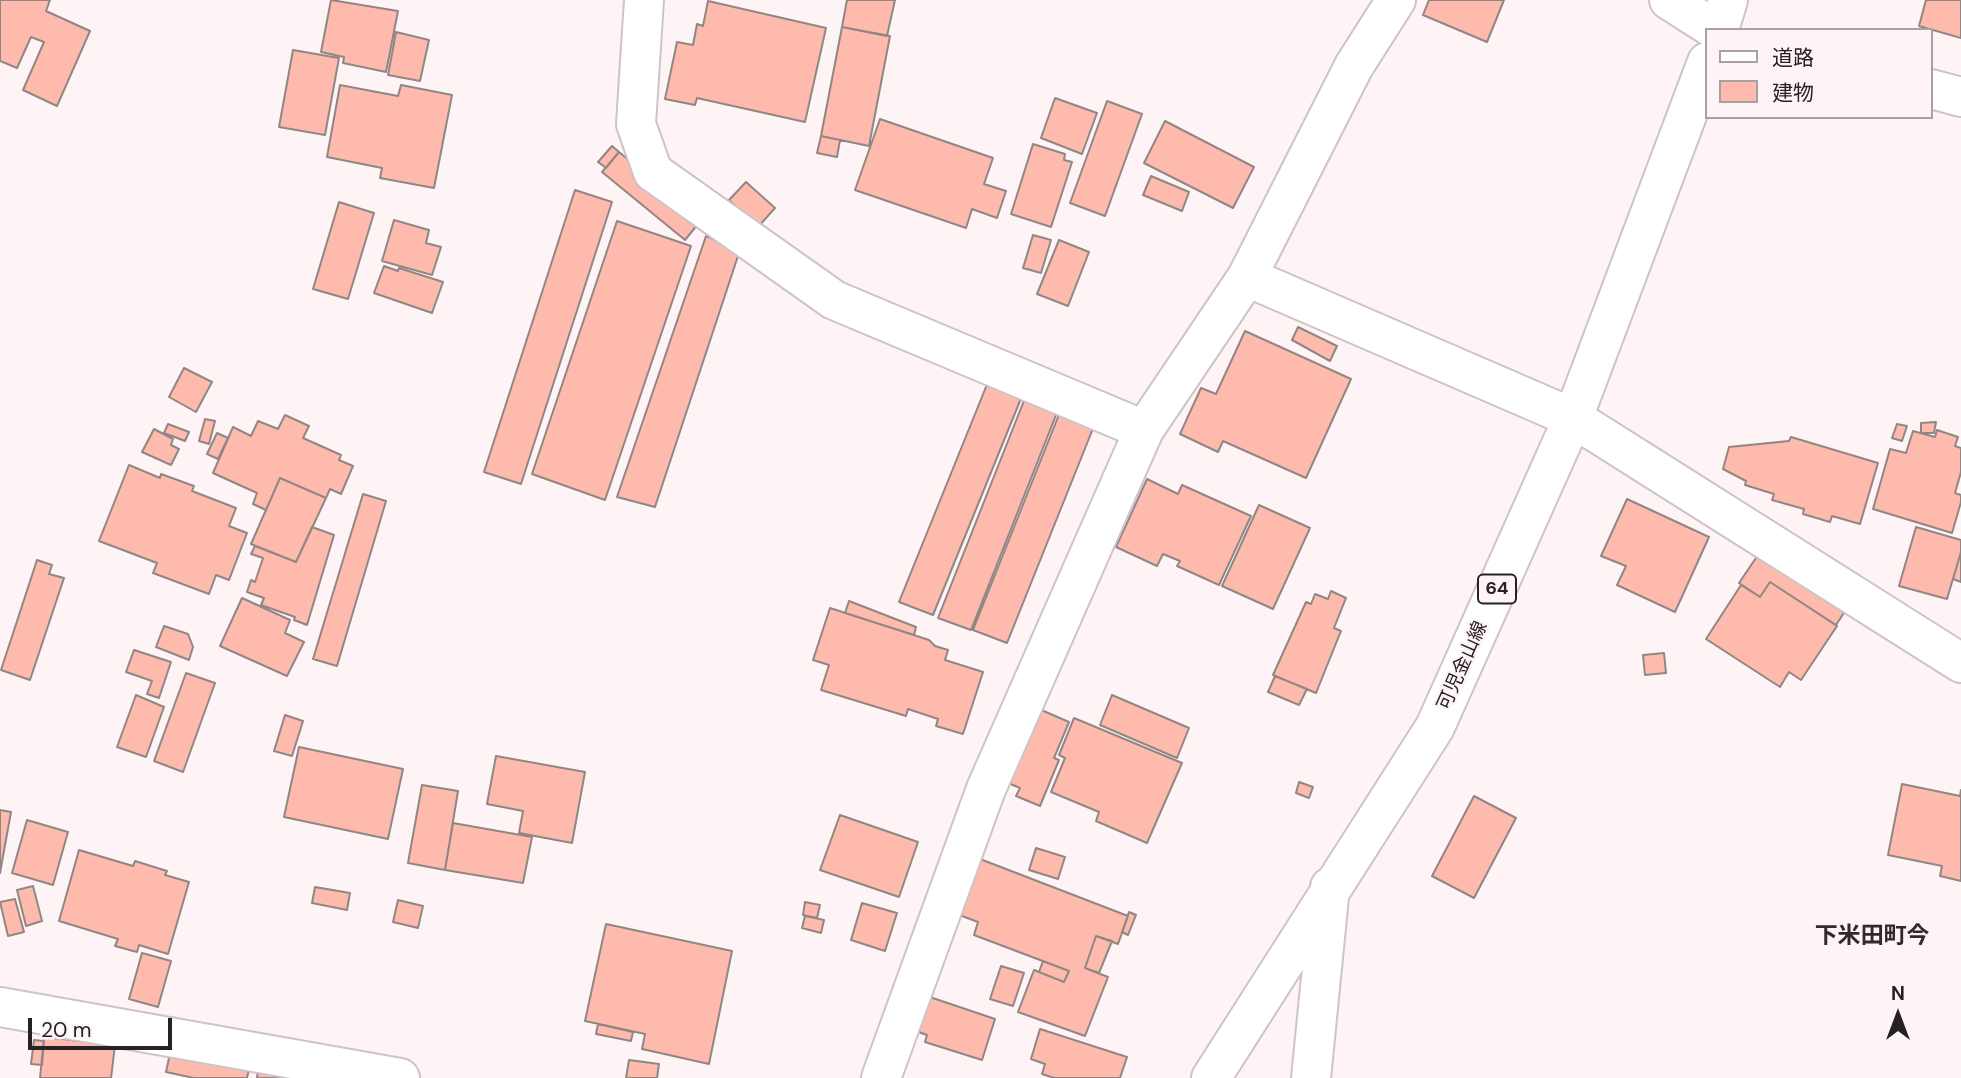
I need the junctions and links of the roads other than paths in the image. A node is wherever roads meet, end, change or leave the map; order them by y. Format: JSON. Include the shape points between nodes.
{"nodes":[{"id":1,"x":644,"y":0,"type":"edge"},
{"id":2,"x":1396,"y":0,"type":"edge"},
{"id":3,"x":1669,"y":0,"type":"edge"},
{"id":4,"x":1728,"y":0,"type":"edge"},
{"id":5,"x":1715,"y":28,"type":"edge"},
{"id":6,"x":1719,"y":28,"type":"edge"},
{"id":7,"x":1706,"y":65,"type":"edge"},
{"id":8,"x":1933,"y":90,"type":"edge"},
{"id":9,"x":1961,"y":97,"type":"edge"},
{"id":10,"x":1247,"y":277,"type":"junction"},
{"id":11,"x":1573,"y":418,"type":"junction"},
{"id":12,"x":1143,"y":430,"type":"junction"},
{"id":13,"x":1961,"y":663,"type":"edge"},
{"id":14,"x":1330,"y":887,"type":"junction"},
{"id":15,"x":0,"y":1007,"type":"edge"},
{"id":16,"x":400,"y":1078,"type":"edge"},
{"id":17,"x":881,"y":1078,"type":"edge"},
{"id":18,"x":1211,"y":1078,"type":"edge"},
{"id":19,"x":1311,"y":1078,"type":"edge"}],
"edges":[{"from":1,"to":12,"type":"street","via":[[636,124],[653,172],[834,300]]},
{"from":2,"to":10,"type":"street","via":[[1354,66]]},
{"from":3,"to":5,"type":"street"},
{"from":4,"to":6,"type":"street"},
{"from":7,"to":11,"type":"street","name":"可児金山線","number":"64"},
{"from":8,"to":9,"type":"street"},
{"from":10,"to":11,"type":"street"},
{"from":10,"to":12,"type":"street"},
{"from":11,"to":13,"type":"street"},
{"from":11,"to":14,"type":"street","name":"可児金山線","number":"64","via":[[1435,727]]},
{"from":12,"to":17,"type":"street","via":[[986,789]]},
{"from":14,"to":18,"type":"street","name":"可児金山線","number":"64"},
{"from":14,"to":19,"type":"street"},
{"from":15,"to":16,"type":"street"}]}
